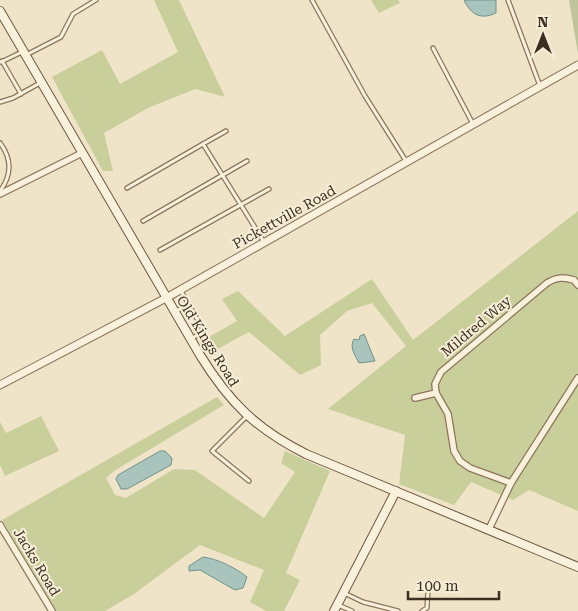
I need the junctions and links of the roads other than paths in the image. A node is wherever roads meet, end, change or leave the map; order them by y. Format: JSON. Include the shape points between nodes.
{"nodes":[{"id":1,"x":96,"y":0,"type":"edge"},
{"id":2,"x":312,"y":0,"type":"edge"},
{"id":3,"x":508,"y":0,"type":"edge"},
{"id":4,"x":0,"y":11,"type":"edge"},
{"id":5,"x":433,"y":48,"type":"dead end"},
{"id":6,"x":24,"y":54,"type":"junction"},
{"id":7,"x":1,"y":62,"type":"edge"},
{"id":8,"x":578,"y":65,"type":"edge"},
{"id":9,"x":41,"y":82,"type":"junction"},
{"id":10,"x":540,"y":87,"type":"junction"},
{"id":11,"x":21,"y":94,"type":"junction"},
{"id":12,"x":0,"y":102,"type":"edge"},
{"id":13,"x":473,"y":125,"type":"junction"},
{"id":14,"x":226,"y":131,"type":"dead end"},
{"id":15,"x":0,"y":143,"type":"edge"},
{"id":16,"x":203,"y":144,"type":"junction"},
{"id":17,"x":82,"y":153,"type":"junction"},
{"id":18,"x":247,"y":161,"type":"dead end"},
{"id":19,"x":407,"y":162,"type":"junction"},
{"id":20,"x":222,"y":175,"type":"junction"},
{"id":21,"x":127,"y":188,"type":"dead end"},
{"id":22,"x":269,"y":190,"type":"dead end"},
{"id":23,"x":0,"y":192,"type":"edge"},
{"id":24,"x":241,"y":205,"type":"junction"},
{"id":25,"x":143,"y":221,"type":"dead end"},
{"id":26,"x":264,"y":242,"type":"junction"},
{"id":27,"x":160,"y":250,"type":"dead end"},
{"id":28,"x":578,"y":285,"type":"edge"},
{"id":29,"x":180,"y":290,"type":"junction"},
{"id":30,"x":166,"y":298,"type":"junction"},
{"id":31,"x":188,"y":304,"type":"junction"},
{"id":32,"x":175,"y":312,"type":"junction"},
{"id":33,"x":190,"y":339,"type":"junction"},
{"id":34,"x":578,"y":378,"type":"edge"},
{"id":35,"x":0,"y":385,"type":"edge"},
{"id":36,"x":436,"y":393,"type":"junction"},
{"id":37,"x":415,"y":398,"type":"dead end"},
{"id":38,"x":247,"y":416,"type":"junction"},
{"id":39,"x":249,"y":481,"type":"dead end"},
{"id":40,"x":511,"y":483,"type":"junction"},
{"id":41,"x":396,"y":491,"type":"junction"},
{"id":42,"x":0,"y":525,"type":"edge"},
{"id":43,"x":489,"y":530,"type":"junction"},
{"id":44,"x":578,"y":567,"type":"edge"},
{"id":45,"x":428,"y":590,"type":"dead end"},
{"id":46,"x":344,"y":593,"type":"junction"},
{"id":47,"x":335,"y":608,"type":"edge"},
{"id":48,"x":48,"y":610,"type":"edge"},
{"id":49,"x":352,"y":611,"type":"edge"},
{"id":50,"x":398,"y":611,"type":"edge"},
{"id":51,"x":422,"y":611,"type":"edge"}],
"edges":[{"from":1,"to":6,"type":"lane","via":[[73,14],[61,37]]},
{"from":2,"to":19,"type":"lane","via":[[365,96]]},
{"from":3,"to":10,"type":"lane"},
{"from":4,"to":6,"type":"main road","name":"Old Kings Road"},
{"from":5,"to":13,"type":"lane"},
{"from":6,"to":7,"type":"lane"},
{"from":6,"to":9,"type":"main road","name":"Old Kings Road"},
{"from":7,"to":11,"type":"lane"},
{"from":8,"to":10,"type":"street","name":"Pickettville Road"},
{"from":9,"to":11,"type":"lane"},
{"from":9,"to":17,"type":"main road","name":"Old Kings Road"},
{"from":10,"to":13,"type":"street","name":"Pickettville Road"},
{"from":11,"to":12,"type":"lane"},
{"from":13,"to":19,"type":"street","name":"Pickettville Road"},
{"from":14,"to":16,"type":"lane"},
{"from":15,"to":23,"type":"lane","via":[[10,169],[9,178]]},
{"from":16,"to":20,"type":"lane"},
{"from":16,"to":21,"type":"lane"},
{"from":17,"to":23,"type":"street"},
{"from":17,"to":30,"type":"main road","name":"Old Kings Road"},
{"from":18,"to":20,"type":"lane"},
{"from":19,"to":26,"type":"street","name":"Pickettville Road"},
{"from":20,"to":24,"type":"lane"},
{"from":20,"to":25,"type":"lane"},
{"from":22,"to":24,"type":"lane"},
{"from":24,"to":26,"type":"lane"},
{"from":24,"to":27,"type":"lane"},
{"from":26,"to":29,"type":"street","name":"Pickettville Road"},
{"from":28,"to":36,"type":"street","name":"Mildred Way","via":[[574,280],[565,278],[547,282],[441,372],[435,384]]},
{"from":29,"to":30,"type":"street","name":"Pickettville Road"},
{"from":29,"to":31,"type":"lane"},
{"from":30,"to":32,"type":"main road","name":"Old Kings Road"},
{"from":30,"to":35,"type":"street","name":"Pickettville Road"},
{"from":31,"to":32,"type":"lane"},
{"from":31,"to":33,"type":"lane","via":[[204,331]]},
{"from":32,"to":33,"type":"main road","name":"Old Kings Road"},
{"from":33,"to":38,"type":"main road","name":"Old Kings Road","via":[[225,394]]},
{"from":34,"to":40,"type":"street"},
{"from":36,"to":37,"type":"street"},
{"from":36,"to":40,"type":"street","via":[[448,414],[454,451],[460,461]]},
{"from":38,"to":39,"type":"lane","via":[[212,452]]},
{"from":38,"to":41,"type":"main road","name":"Old Kings Road","via":[[287,444]]},
{"from":40,"to":43,"type":"street"},
{"from":41,"to":43,"type":"main road","name":"Old Kings Road"},
{"from":41,"to":46,"type":"main road"},
{"from":42,"to":48,"type":"street","name":"Jacks Road"},
{"from":43,"to":44,"type":"main road","name":"Old Kings Road"},
{"from":45,"to":51,"type":"lane","via":[[427,608]]},
{"from":46,"to":47,"type":"main road"},
{"from":46,"to":50,"type":"lane","via":[[363,602]]},
{"from":47,"to":49,"type":"lane"}]}
